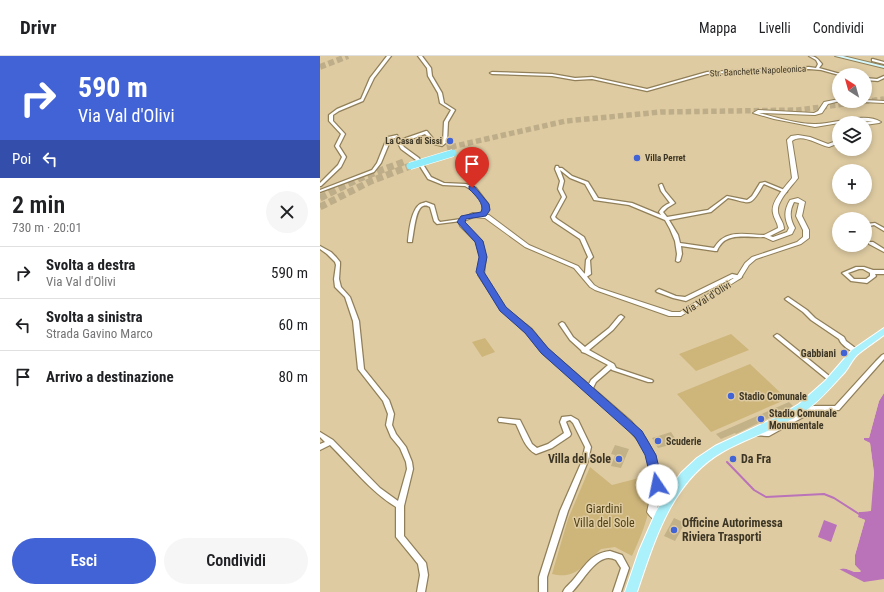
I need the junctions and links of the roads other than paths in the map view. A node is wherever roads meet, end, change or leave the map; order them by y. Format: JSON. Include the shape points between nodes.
{"nodes":[{"id":1,"x":390,"y":56,"type":"edge"},
{"id":2,"x":420,"y":56,"type":"edge"},
{"id":3,"x":810,"y":56,"type":"edge"},
{"id":4,"x":837,"y":56,"type":"edge"},
{"id":5,"x":873,"y":60,"type":"dead end"},
{"id":6,"x":883,"y":66,"type":"edge"},
{"id":7,"x":817,"y":68,"type":"junction"},
{"id":8,"x":832,"y":72,"type":"edge"},
{"id":9,"x":492,"y":73,"type":"dead end"},
{"id":10,"x":884,"y":77,"type":"edge"},
{"id":11,"x":872,"y":80,"type":"edge"},
{"id":12,"x":872,"y":101,"type":"edge"},
{"id":13,"x":832,"y":102,"type":"edge"},
{"id":14,"x":884,"y":102,"type":"edge"},
{"id":15,"x":872,"y":120,"type":"edge"},
{"id":16,"x":872,"y":123,"type":"edge"},
{"id":17,"x":832,"y":124,"type":"edge"},
{"id":18,"x":399,"y":142,"type":"junction"},
{"id":19,"x":832,"y":144,"type":"edge"},
{"id":20,"x":450,"y":150,"type":"tunnel mouth"},
{"id":21,"x":408,"y":163,"type":"tunnel mouth"},
{"id":22,"x":661,"y":184,"type":"dead end"},
{"id":23,"x":320,"y":185,"type":"edge"},
{"id":24,"x":320,"y":191,"type":"edge"},
{"id":25,"x":785,"y":191,"type":"junction"},
{"id":26,"x":483,"y":214,"type":"junction"},
{"id":27,"x":666,"y":219,"type":"junction"},
{"id":28,"x":461,"y":220,"type":"junction"},
{"id":29,"x":872,"y":224,"type":"edge"},
{"id":30,"x":884,"y":230,"type":"edge"},
{"id":31,"x":765,"y":236,"type":"junction"},
{"id":32,"x":410,"y":240,"type":"dead end"},
{"id":33,"x":678,"y":244,"type":"junction"},
{"id":34,"x":872,"y":244,"type":"edge"},
{"id":35,"x":320,"y":248,"type":"edge"},
{"id":36,"x":884,"y":251,"type":"edge"},
{"id":37,"x":678,"y":261,"type":"dead end"},
{"id":38,"x":872,"y":272,"type":"junction"},
{"id":39,"x":884,"y":272,"type":"edge"},
{"id":40,"x":584,"y":276,"type":"junction"},
{"id":41,"x":739,"y":278,"type":"junction"},
{"id":42,"x":660,"y":290,"type":"dead end"},
{"id":43,"x":788,"y":299,"type":"dead end"},
{"id":44,"x":622,"y":317,"type":"dead end"},
{"id":45,"x":562,"y":324,"type":"dead end"},
{"id":46,"x":884,"y":331,"type":"edge"},
{"id":47,"x":777,"y":336,"type":"dead end"},
{"id":48,"x":584,"y":351,"type":"junction"},
{"id":49,"x":856,"y":351,"type":"junction"},
{"id":50,"x":884,"y":356,"type":"edge"},
{"id":51,"x":612,"y":365,"type":"junction"},
{"id":52,"x":831,"y":380,"type":"junction"},
{"id":53,"x":650,"y":381,"type":"dead end"},
{"id":54,"x":589,"y":390,"type":"junction"},
{"id":55,"x":501,"y":420,"type":"dead end"},
{"id":56,"x":755,"y":433,"type":"junction"},
{"id":57,"x":320,"y":434,"type":"edge"},
{"id":58,"x":331,"y":442,"type":"junction"},
{"id":59,"x":320,"y":447,"type":"edge"},
{"id":60,"x":400,"y":506,"type":"junction"},
{"id":61,"x":658,"y":518,"type":"junction"},
{"id":62,"x":421,"y":592,"type":"edge"},
{"id":63,"x":543,"y":592,"type":"edge"},
{"id":64,"x":567,"y":592,"type":"edge"},
{"id":65,"x":617,"y":592,"type":"edge"},
{"id":66,"x":631,"y":592,"type":"edge"}],
"edges":[{"from":1,"to":23,"type":"street","via":[[372,78],[362,100],[331,115],[331,121],[343,134],[337,146],[344,157],[340,166]]},
{"from":2,"to":18,"type":"street","via":[[429,68],[442,103],[453,110],[446,122],[446,142],[435,143],[426,132]]},
{"from":3,"to":7,"type":"street","via":[[817,59],[820,64]]},
{"from":4,"to":6,"type":"main road"},
{"from":5,"to":6,"type":"street"},
{"from":7,"to":8,"type":"street","name":"Str. Banchette Napoleonica"},
{"from":7,"to":9,"type":"street","name":"Str. Banchette Napoleonica","via":[[708,73],[651,89],[640,89],[592,78]]},
{"from":10,"to":11,"type":"street"},
{"from":12,"to":14,"type":"street"},
{"from":13,"to":17,"type":"street","via":[[826,103],[817,114],[755,113],[811,126]]},
{"from":15,"to":16,"type":"street","via":[[879,122]]},
{"from":18,"to":24,"type":"street","via":[[396,136],[389,138],[384,156],[373,171]]},
{"from":18,"to":26,"type":"street","via":[[405,151],[418,159],[429,178],[443,184],[466,185],[472,188],[486,204]]},
{"from":19,"to":25,"type":"street","via":[[829,146],[803,137],[790,139],[795,176]]},
{"from":20,"to":21,"type":"highway","bridge":true},
{"from":22,"to":27,"type":"street","via":[[663,191],[673,203],[661,212]]},
{"from":25,"to":27,"type":"street","via":[[764,183],[749,201],[727,197],[709,211]]},
{"from":25,"to":31,"type":"street","via":[[775,210],[781,229]]},
{"from":26,"to":28,"type":"street"},
{"from":26,"to":40,"type":"street","name":"Via Val d'Olivi","via":[[527,246],[574,265]]},
{"from":27,"to":33,"type":"street","via":[[674,230]]},
{"from":27,"to":40,"type":"street","via":[[630,204],[596,199],[587,183],[557,168],[562,181],[560,189],[564,197],[553,217],[584,242],[590,257],[588,274]]},
{"from":28,"to":32,"type":"street","via":[[439,224],[432,206],[422,205],[415,214]]},
{"from":28,"to":54,"type":"street","via":[[462,225],[479,241],[483,257],[481,275],[503,309]]},
{"from":29,"to":30,"type":"street"},
{"from":31,"to":33,"type":"street","via":[[735,234],[720,241],[715,250]]},
{"from":31,"to":41,"type":"street","name":"Via Val d'Olivi","via":[[773,239],[790,233],[792,228],[787,216],[790,204],[793,200],[802,202],[799,216],[806,230],[806,238],[799,243],[754,258]]},
{"from":33,"to":37,"type":"street"},
{"from":34,"to":36,"type":"street"},
{"from":35,"to":60,"type":"street","via":[[335,256],[338,261],[338,287],[347,297],[356,321],[362,369],[386,400],[391,414],[389,425],[409,462],[410,469]]},
{"from":38,"to":38,"type":"street","via":[[870,279],[862,281],[853,280],[845,273],[858,268]]},
{"from":38,"to":39,"type":"street"},
{"from":40,"to":41,"type":"street","name":"Via Val d'Olivi","via":[[597,289],[678,315],[687,312]]},
{"from":41,"to":42,"type":"street","via":[[732,276],[686,299]]},
{"from":43,"to":49,"type":"street"},
{"from":44,"to":48,"type":"street"},
{"from":45,"to":48,"type":"street","via":[[567,334]]},
{"from":46,"to":49,"type":"main road"},
{"from":47,"to":52,"type":"street"},
{"from":48,"to":51,"type":"street"},
{"from":49,"to":52,"type":"main road"},
{"from":50,"to":56,"type":"street","via":[[837,408],[815,408],[767,434]]},
{"from":51,"to":53,"type":"street","via":[[614,369]]},
{"from":51,"to":54,"type":"street","via":[[593,381]]},
{"from":52,"to":56,"type":"main road","via":[[803,407]]},
{"from":54,"to":61,"type":"street","via":[[634,428],[647,446],[657,485],[652,512]]},
{"from":55,"to":63,"type":"street","via":[[518,422],[530,446],[536,451],[550,446],[568,434],[563,422],[564,419],[571,418],[576,422],[588,447],[542,576]]},
{"from":56,"to":61,"type":"main road","via":[[720,448],[702,461],[680,485]]},
{"from":57,"to":58,"type":"street"},
{"from":58,"to":59,"type":"street"},
{"from":58,"to":60,"type":"street","via":[[373,486]]},
{"from":60,"to":62,"type":"street","via":[[400,537],[422,563],[424,575]]},
{"from":61,"to":66,"type":"main road"},
{"from":64,"to":65,"type":"street","via":[[594,560],[606,554],[619,557],[625,568]]}]}
